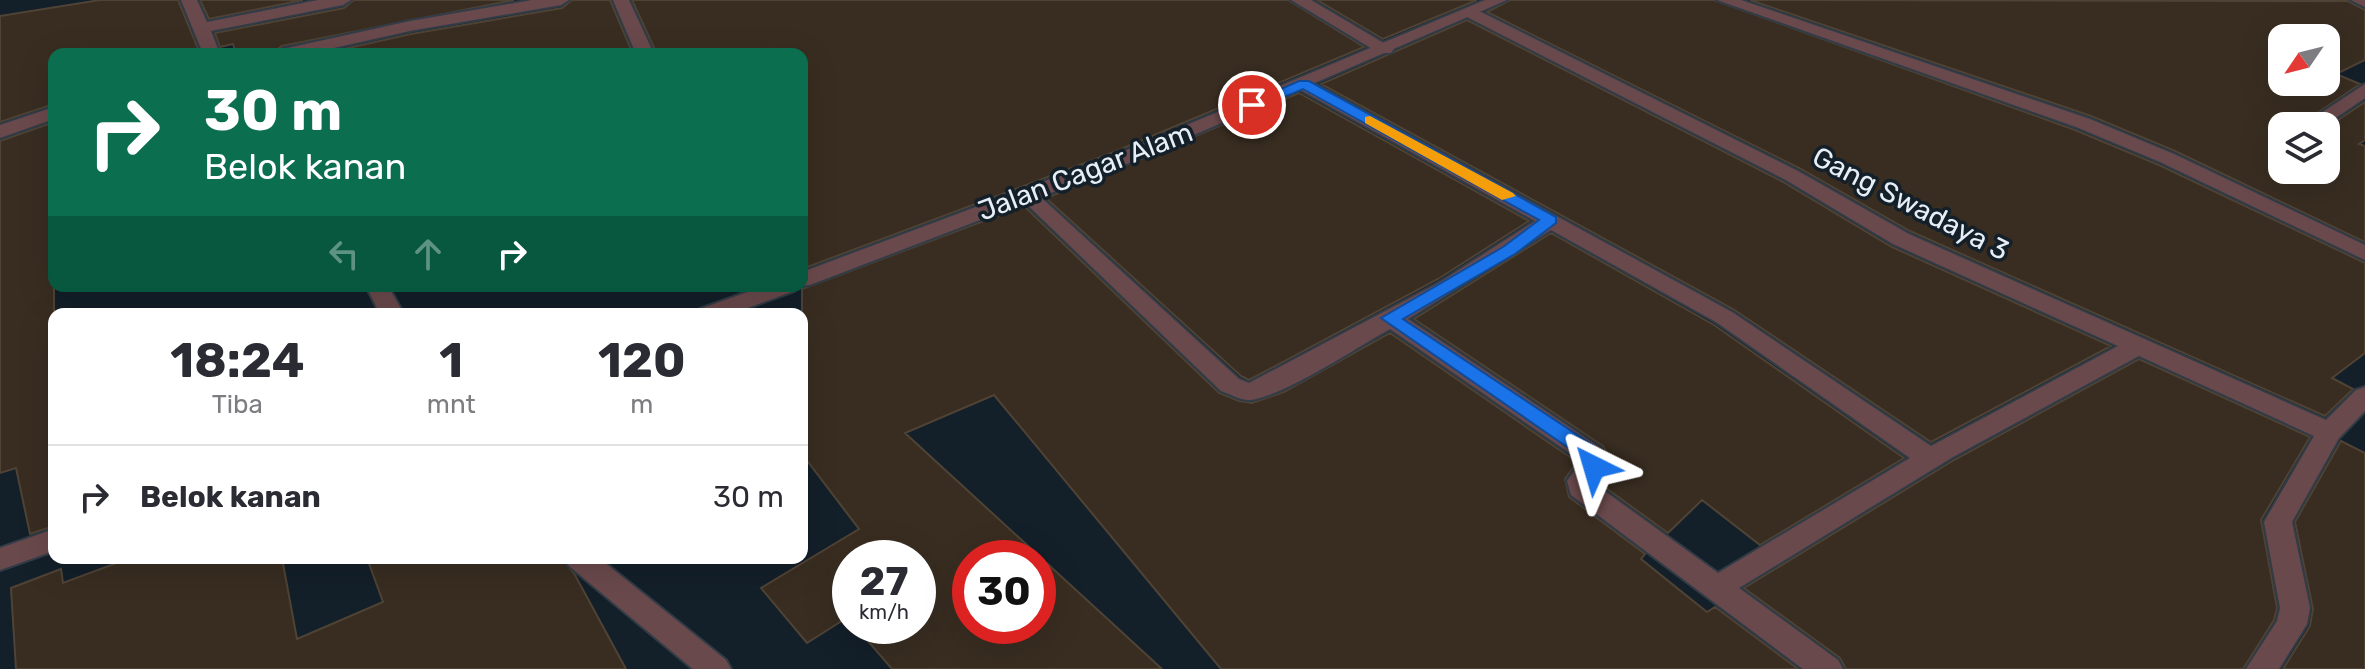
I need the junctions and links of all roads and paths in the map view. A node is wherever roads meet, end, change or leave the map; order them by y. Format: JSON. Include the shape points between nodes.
{"nodes":[{"id":1,"x":189,"y":0,"type":"edge"},
{"id":2,"x":343,"y":0,"type":"edge"},
{"id":3,"x":561,"y":0,"type":"edge"},
{"id":4,"x":621,"y":0,"type":"edge"},
{"id":5,"x":1299,"y":0,"type":"edge"},
{"id":6,"x":1499,"y":0,"type":"edge"},
{"id":7,"x":1725,"y":0,"type":"edge"},
{"id":8,"x":2359,"y":0,"type":"edge"},
{"id":9,"x":2365,"y":2,"type":"edge"},
{"id":10,"x":1473,"y":13,"type":"junction"},
{"id":11,"x":201,"y":28,"type":"junction"},
{"id":12,"x":211,"y":48,"type":"edge"},
{"id":13,"x":310,"y":48,"type":"edge"},
{"id":14,"x":642,"y":48,"type":"edge"},
{"id":15,"x":1385,"y":49,"type":"junction"},
{"id":16,"x":1304,"y":84,"type":"junction"},
{"id":17,"x":2365,"y":90,"type":"edge"},
{"id":18,"x":2332,"y":112,"type":"edge"},
{"id":19,"x":48,"y":115,"type":"edge"},
{"id":20,"x":0,"y":132,"type":"edge"},
{"id":21,"x":1026,"y":194,"type":"junction"},
{"id":22,"x":1551,"y":220,"type":"junction"},
{"id":23,"x":2365,"y":253,"type":"edge"},
{"id":24,"x":808,"y":278,"type":"edge"},
{"id":25,"x":769,"y":292,"type":"edge"},
{"id":26,"x":725,"y":308,"type":"edge"},
{"id":27,"x":1390,"y":318,"type":"junction"},
{"id":28,"x":2138,"y":346,"type":"junction"},
{"id":29,"x":2365,"y":396,"type":"edge"},
{"id":30,"x":2329,"y":432,"type":"junction"},
{"id":31,"x":1930,"y":458,"type":"junction"},
{"id":32,"x":48,"y":542,"type":"edge"},
{"id":33,"x":0,"y":559,"type":"edge"},
{"id":34,"x":586,"y":564,"type":"edge"},
{"id":35,"x":1716,"y":588,"type":"junction"},
{"id":36,"x":715,"y":669,"type":"edge"},
{"id":37,"x":1827,"y":669,"type":"edge"},
{"id":38,"x":2262,"y":669,"type":"edge"}],
"edges":[{"from":1,"to":11,"type":"street"},
{"from":2,"to":11,"type":"street"},
{"from":3,"to":13,"type":"street"},
{"from":4,"to":14,"type":"street"},
{"from":5,"to":15,"type":"street"},
{"from":6,"to":10,"type":"street","name":"Jalan Cagar Alam"},
{"from":7,"to":23,"type":"street","via":[[2083,123]]},
{"from":8,"to":9,"type":"street"},
{"from":10,"to":15,"type":"street","name":"Jalan Cagar Alam"},
{"from":10,"to":28,"type":"street","name":"Gang Swadaya 3","via":[[1791,175],[1901,239]]},
{"from":11,"to":12,"type":"street"},
{"from":15,"to":16,"type":"street","name":"Jalan Cagar Alam"},
{"from":16,"to":21,"type":"street","name":"Jalan Cagar Alam"},
{"from":16,"to":22,"type":"street"},
{"from":17,"to":18,"type":"street"},
{"from":19,"to":20,"type":"street"},
{"from":21,"to":24,"type":"street","name":"Jalan Cagar Alam"},
{"from":21,"to":27,"type":"street","via":[[1239,390],[1267,386]]},
{"from":22,"to":27,"type":"street","via":[[1509,251]]},
{"from":22,"to":31,"type":"street","via":[[1724,317]]},
{"from":25,"to":26,"type":"street"},
{"from":27,"to":35,"type":"street","via":[[1592,455],[1596,461],[1581,488]]},
{"from":28,"to":30,"type":"street","name":"Gang Swadaya 3"},
{"from":28,"to":31,"type":"street"},
{"from":29,"to":30,"type":"street"},
{"from":30,"to":38,"type":"street","via":[[2278,522],[2295,608],[2292,624]]},
{"from":31,"to":35,"type":"street"},
{"from":32,"to":33,"type":"street"},
{"from":34,"to":36,"type":"street"},
{"from":35,"to":37,"type":"street"}]}
